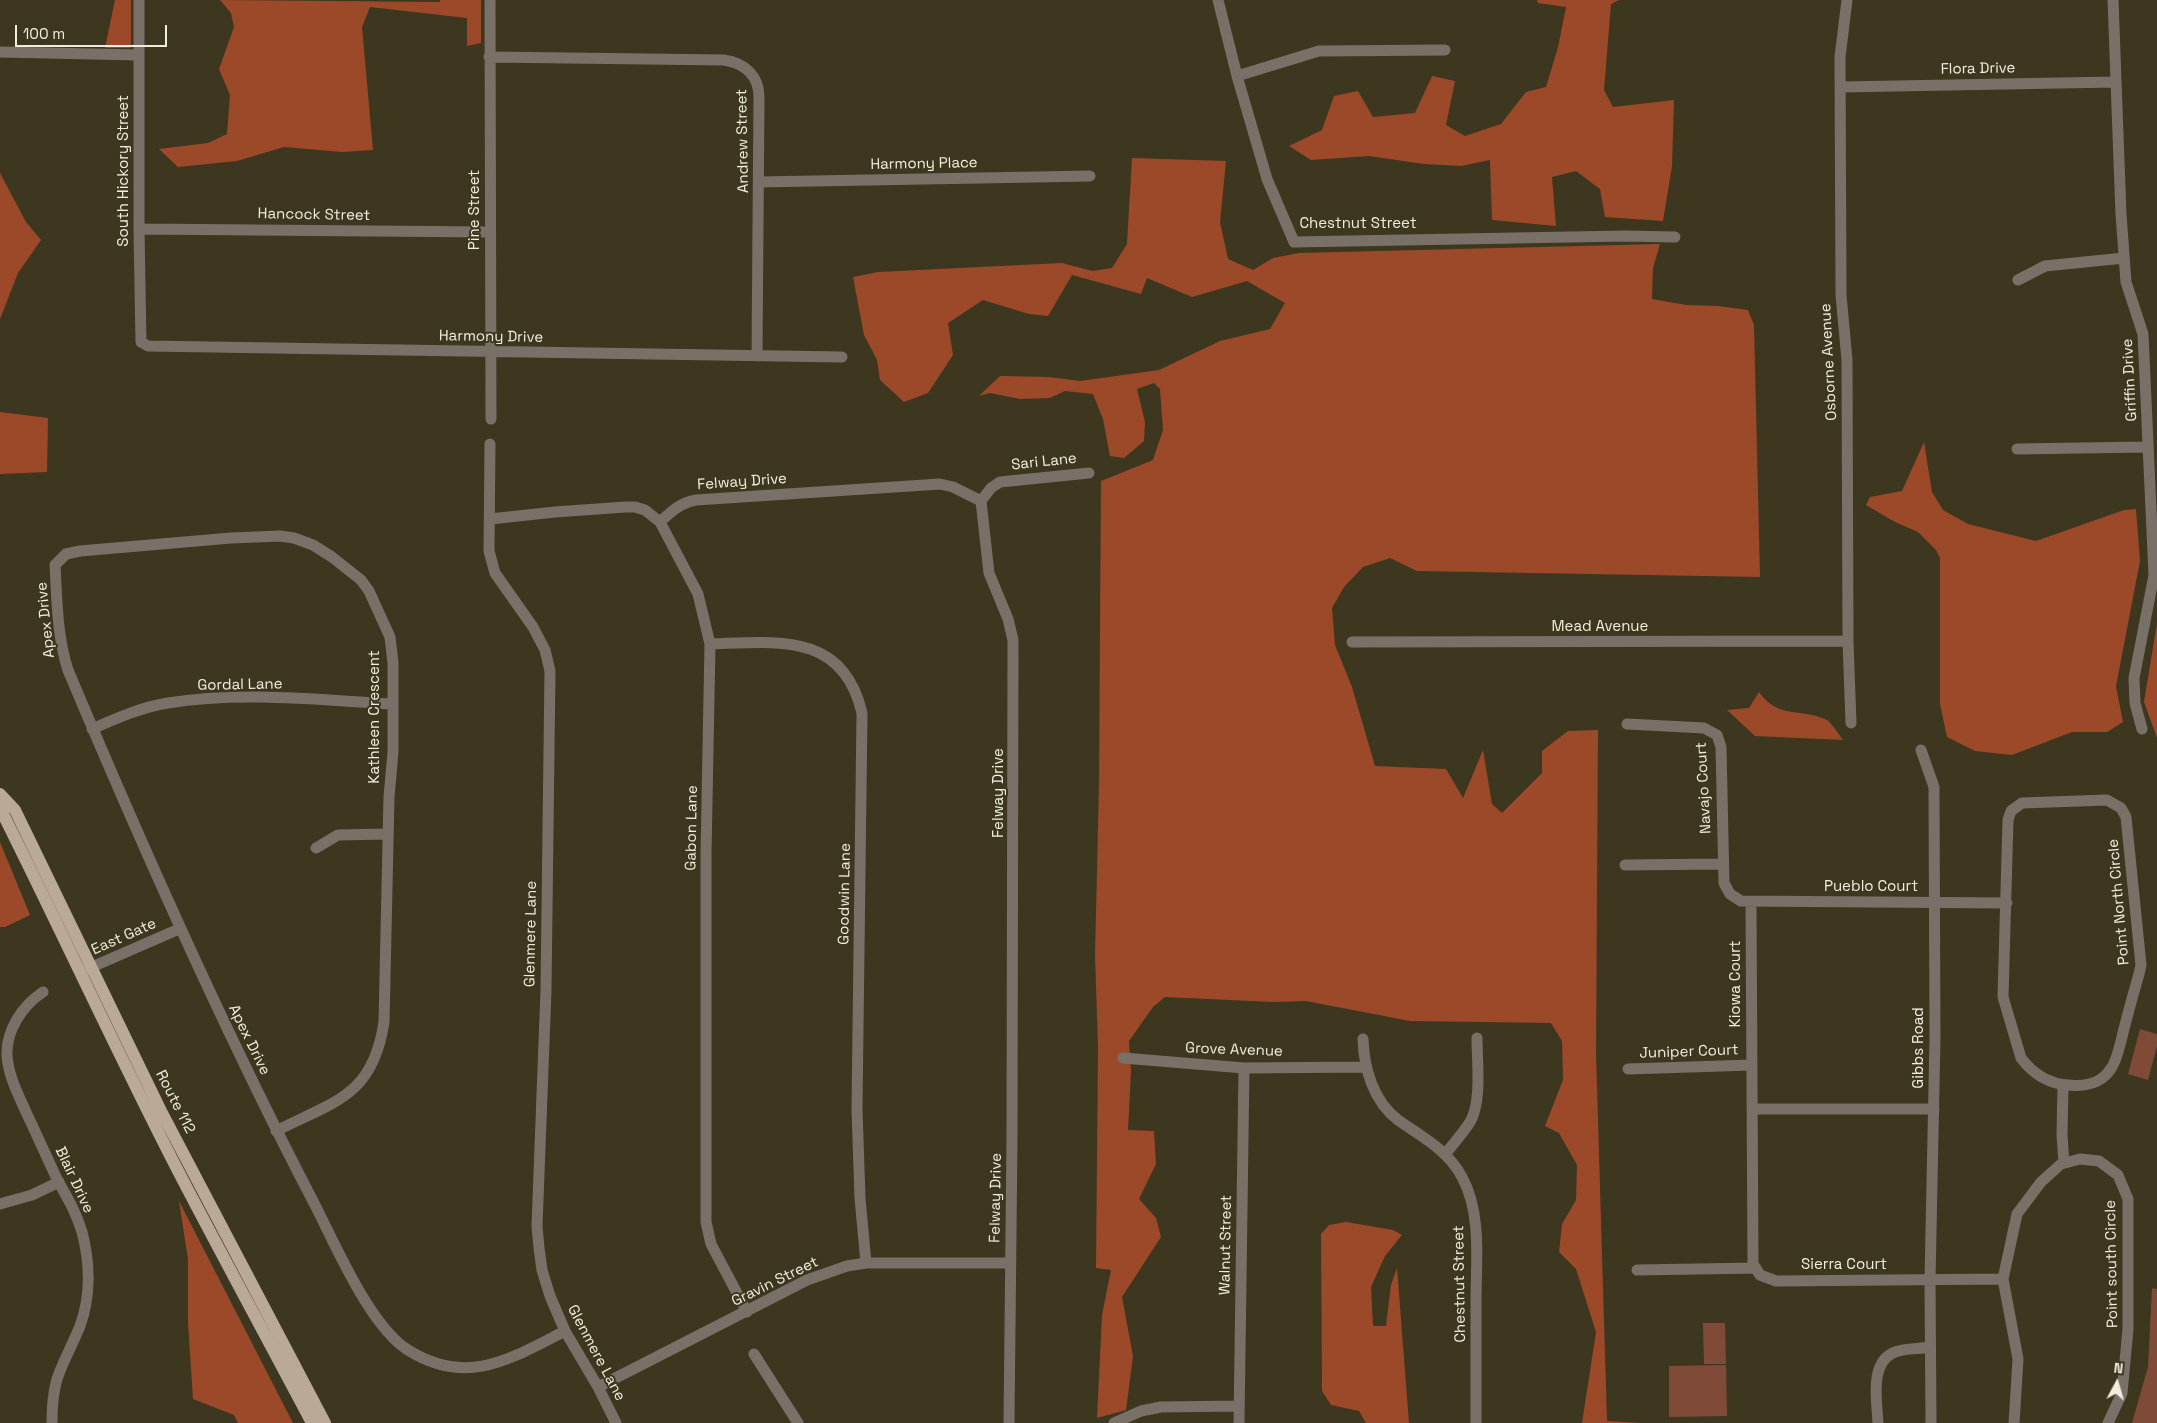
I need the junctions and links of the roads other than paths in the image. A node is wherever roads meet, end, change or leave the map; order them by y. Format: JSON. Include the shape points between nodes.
{"nodes":[{"id":1,"x":139,"y":0,"type":"edge"},
{"id":2,"x":490,"y":0,"type":"edge"},
{"id":3,"x":1218,"y":0,"type":"edge"},
{"id":4,"x":1847,"y":0,"type":"edge"},
{"id":5,"x":2113,"y":0,"type":"edge"},
{"id":6,"x":1445,"y":50,"type":"dead end"},
{"id":7,"x":0,"y":52,"type":"edge"},
{"id":8,"x":139,"y":56,"type":"junction"},
{"id":9,"x":489,"y":57,"type":"junction"},
{"id":10,"x":1237,"y":76,"type":"junction"},
{"id":11,"x":2114,"y":82,"type":"junction"},
{"id":12,"x":1841,"y":87,"type":"junction"},
{"id":13,"x":1090,"y":176,"type":"dead end"},
{"id":14,"x":759,"y":182,"type":"junction"},
{"id":15,"x":139,"y":229,"type":"junction"},
{"id":16,"x":489,"y":232,"type":"junction"},
{"id":17,"x":1675,"y":237,"type":"dead end"},
{"id":18,"x":2124,"y":258,"type":"junction"},
{"id":19,"x":2018,"y":280,"type":"dead end"},
{"id":20,"x":141,"y":342,"type":"joint"},
{"id":21,"x":490,"y":351,"type":"junction"},
{"id":22,"x":757,"y":356,"type":"junction"},
{"id":23,"x":842,"y":357,"type":"dead end"},
{"id":24,"x":491,"y":419,"type":"dead end"},
{"id":25,"x":490,"y":444,"type":"dead end"},
{"id":26,"x":2148,"y":448,"type":"junction"},
{"id":27,"x":2018,"y":449,"type":"dead end"},
{"id":28,"x":1089,"y":473,"type":"dead end"},
{"id":29,"x":981,"y":501,"type":"junction"},
{"id":30,"x":490,"y":519,"type":"junction"},
{"id":31,"x":660,"y":522,"type":"junction"},
{"id":32,"x":55,"y":565,"type":"joint"},
{"id":33,"x":1848,"y":641,"type":"junction"},
{"id":34,"x":1352,"y":642,"type":"dead end"},
{"id":35,"x":710,"y":644,"type":"junction"},
{"id":36,"x":393,"y":704,"type":"junction"},
{"id":37,"x":1851,"y":723,"type":"dead end"},
{"id":38,"x":1627,"y":724,"type":"dead end"},
{"id":39,"x":92,"y":729,"type":"junction"},
{"id":40,"x":2142,"y":729,"type":"dead end"},
{"id":41,"x":1921,"y":750,"type":"dead end"},
{"id":42,"x":0,"y":795,"type":"edge"},
{"id":43,"x":388,"y":834,"type":"junction"},
{"id":44,"x":316,"y":848,"type":"dead end"},
{"id":45,"x":1722,"y":864,"type":"junction"},
{"id":46,"x":1625,"y":866,"type":"dead end"},
{"id":47,"x":1736,"y":898,"type":"joint"},
{"id":48,"x":1751,"y":902,"type":"junction"},
{"id":49,"x":1934,"y":902,"type":"junction"},
{"id":50,"x":2007,"y":903,"type":"junction"},
{"id":51,"x":179,"y":929,"type":"junction"},
{"id":52,"x":87,"y":969,"type":"junction"},
{"id":53,"x":43,"y":992,"type":"dead end"},
{"id":54,"x":1363,"y":1038,"type":"dead end"},
{"id":55,"x":1477,"y":1038,"type":"dead end"},
{"id":56,"x":1122,"y":1058,"type":"dead end"},
{"id":57,"x":1752,"y":1065,"type":"junction"},
{"id":58,"x":1365,"y":1067,"type":"junction"},
{"id":59,"x":1244,"y":1068,"type":"junction"},
{"id":60,"x":1628,"y":1069,"type":"dead end"},
{"id":61,"x":2063,"y":1085,"type":"junction"},
{"id":62,"x":1934,"y":1109,"type":"junction"},
{"id":63,"x":1752,"y":1110,"type":"junction"},
{"id":64,"x":276,"y":1131,"type":"junction"},
{"id":65,"x":1446,"y":1153,"type":"junction"},
{"id":66,"x":2064,"y":1163,"type":"junction"},
{"id":67,"x":59,"y":1182,"type":"junction"},
{"id":68,"x":0,"y":1204,"type":"edge"},
{"id":69,"x":866,"y":1263,"type":"junction"},
{"id":70,"x":1009,"y":1263,"type":"junction"},
{"id":71,"x":1637,"y":1270,"type":"dead end"},
{"id":72,"x":1758,"y":1272,"type":"junction"},
{"id":73,"x":2002,"y":1279,"type":"junction"},
{"id":74,"x":1930,"y":1280,"type":"junction"},
{"id":75,"x":747,"y":1312,"type":"junction"},
{"id":76,"x":565,"y":1331,"type":"junction"},
{"id":77,"x":1930,"y":1347,"type":"junction"},
{"id":78,"x":754,"y":1354,"type":"dead end"},
{"id":79,"x":598,"y":1387,"type":"junction"},
{"id":80,"x":1239,"y":1406,"type":"junction"},
{"id":81,"x":52,"y":1423,"type":"edge"},
{"id":82,"x":312,"y":1423,"type":"edge"},
{"id":83,"x":325,"y":1423,"type":"edge"},
{"id":84,"x":616,"y":1423,"type":"edge"},
{"id":85,"x":798,"y":1423,"type":"edge"},
{"id":86,"x":1009,"y":1423,"type":"edge"},
{"id":87,"x":1114,"y":1423,"type":"edge"},
{"id":88,"x":1239,"y":1423,"type":"edge"},
{"id":89,"x":1476,"y":1423,"type":"edge"},
{"id":90,"x":1878,"y":1423,"type":"edge"},
{"id":91,"x":1931,"y":1423,"type":"edge"},
{"id":92,"x":2014,"y":1423,"type":"edge"},
{"id":93,"x":2108,"y":1423,"type":"edge"}],
"edges":[{"from":1,"to":8,"type":"street","name":"South Hickory Street"},
{"from":2,"to":9,"type":"street","name":"Pine Street"},
{"from":3,"to":10,"type":"street","name":"Chestnut Street"},
{"from":4,"to":12,"type":"street","name":"Osborne Avenue","via":[[1841,38]]},
{"from":5,"to":11,"type":"street","name":"Griffin Drive"},
{"from":6,"to":10,"type":"street","via":[[1325,50]]},
{"from":7,"to":8,"type":"street"},
{"from":8,"to":15,"type":"street","name":"South Hickory Street"},
{"from":9,"to":14,"type":"street","name":"Andrew Street","via":[[724,60],[741,65],[754,76],[759,90]]},
{"from":9,"to":16,"type":"street","name":"Pine Street"},
{"from":10,"to":17,"type":"street","name":"Chestnut Street","via":[[1267,179],[1294,242]]},
{"from":11,"to":12,"type":"street","name":"Flora Drive"},
{"from":11,"to":18,"type":"street","name":"Griffin Drive"},
{"from":12,"to":33,"type":"street","name":"Osborne Avenue","via":[[1841,295],[1847,360]]},
{"from":13,"to":14,"type":"street","name":"Harmony Place"},
{"from":14,"to":22,"type":"street","name":"Andrew Street"},
{"from":15,"to":16,"type":"street","name":"Hancock Street"},
{"from":15,"to":20,"type":"street","name":"South Hickory Street"},
{"from":16,"to":21,"type":"street","name":"Pine Street"},
{"from":18,"to":19,"type":"street","via":[[2046,266]]},
{"from":18,"to":26,"type":"street","name":"Griffin Drive","via":[[2126,282],[2144,334]]},
{"from":20,"to":21,"type":"street","name":"Harmony Drive","via":[[148,346]]},
{"from":21,"to":22,"type":"street","name":"Harmony Drive"},
{"from":21,"to":24,"type":"street","name":"Pine Street"},
{"from":22,"to":23,"type":"street","name":"Harmony Drive"},
{"from":25,"to":30,"type":"street","name":"Glenmere Lane"},
{"from":26,"to":27,"type":"street"},
{"from":26,"to":40,"type":"street","name":"Griffin Drive","via":[[2154,574],[2134,678],[2135,703]]},
{"from":28,"to":29,"type":"street","name":"Sari Lane","via":[[1000,482]]},
{"from":29,"to":31,"type":"street","name":"Felway Drive","via":[[953,486],[940,484],[696,500],[674,508]]},
{"from":29,"to":70,"type":"street","name":"Felway Drive","via":[[989,573],[1008,618],[1013,640]]},
{"from":30,"to":31,"type":"street","name":"Gabon Lane","via":[[635,507],[645,510]]},
{"from":30,"to":76,"type":"street","name":"Glenmere Lane","via":[[489,551],[495,573],[534,627],[550,671],[546,990],[537,1226],[542,1270]]},
{"from":31,"to":35,"type":"street","name":"Gabon Lane","via":[[698,594]]},
{"from":32,"to":36,"type":"street","name":"Kathleen Crescent","via":[[66,554],[80,550],[231,538],[280,536],[313,545],[350,570],[369,591],[390,637]]},
{"from":32,"to":39,"type":"street","name":"Apex Drive","via":[[62,651]]},
{"from":33,"to":34,"type":"street","name":"Mead Avenue"},
{"from":33,"to":37,"type":"street","name":"Osborne Avenue"},
{"from":35,"to":69,"type":"street","name":"Goodwin Lane","via":[[782,642],[808,646],[840,668],[852,683],[862,713],[858,1109],[860,1198]]},
{"from":35,"to":75,"type":"street","name":"Gabon Lane","via":[[706,854],[706,1222],[711,1244]]},
{"from":36,"to":39,"type":"street","name":"Gordal Lane","via":[[266,698],[192,700],[143,709]]},
{"from":36,"to":43,"type":"street","name":"Kathleen Crescent"},
{"from":38,"to":45,"type":"street","name":"Navajo Court","via":[[1704,728],[1718,735],[1721,748]]},
{"from":39,"to":51,"type":"street","name":"Apex Drive"},
{"from":41,"to":49,"type":"street","name":"Gibbs Road","via":[[1934,787]]},
{"from":42,"to":52,"type":"main road","name":"Route 112","via":[[3,814]]},
{"from":43,"to":44,"type":"street","via":[[338,835]]},
{"from":43,"to":64,"type":"street","name":"Kathleen Crescent","via":[[384,1022],[380,1045],[362,1082]]},
{"from":45,"to":46,"type":"street"},
{"from":45,"to":47,"type":"street","name":"Navajo Court","via":[[1724,884]]},
{"from":47,"to":48,"type":"street","name":"Pueblo Court"},
{"from":48,"to":49,"type":"street","name":"Pueblo Court"},
{"from":48,"to":57,"type":"street","name":"Kiowa Court"},
{"from":49,"to":50,"type":"street","name":"Pueblo Court"},
{"from":49,"to":62,"type":"street","name":"Gibbs Road"},
{"from":50,"to":61,"type":"street","name":"Point North Circle","via":[[2003,997],[2018,1051],[2032,1071]]},
{"from":50,"to":61,"type":"street","name":"Point North Circle","via":[[2008,820],[2014,808],[2029,802],[2107,800],[2121,808],[2126,818],[2139,974],[2110,1070],[2101,1079],[2087,1085]]},
{"from":51,"to":52,"type":"street","name":"East Gate"},
{"from":51,"to":64,"type":"street","name":"Apex Drive"},
{"from":52,"to":82,"type":"main road","name":"Route 112","via":[[114,1043]]},
{"from":52,"to":83,"type":"main road","name":"Route 112"},
{"from":53,"to":67,"type":"street","name":"Blair Drive","via":[[24,1008],[8,1041],[7,1054],[15,1088]]},
{"from":54,"to":58,"type":"street","name":"Chestnut Street"},
{"from":55,"to":65,"type":"street","via":[[1475,1109],[1470,1122]]},
{"from":56,"to":59,"type":"street","name":"Grove Avenue"},
{"from":57,"to":60,"type":"street","name":"Juniper Court"},
{"from":57,"to":63,"type":"street"},
{"from":58,"to":59,"type":"street","name":"Grove Avenue"},
{"from":58,"to":65,"type":"street","name":"Chestnut Street","via":[[1385,1107]]},
{"from":59,"to":80,"type":"street","name":"Walnut Street"},
{"from":61,"to":66,"type":"street"},
{"from":62,"to":63,"type":"street"},
{"from":62,"to":74,"type":"street","name":"Gibbs Road"},
{"from":63,"to":72,"type":"street","via":[[1753,1264]]},
{"from":64,"to":76,"type":"street","name":"Apex Drive","via":[[364,1299],[379,1322],[406,1349],[437,1364],[471,1369],[523,1352]]},
{"from":65,"to":89,"type":"street","name":"Chestnut Street","via":[[1463,1178],[1475,1223]]},
{"from":66,"to":73,"type":"street","via":[[2041,1182],[2017,1214]]},
{"from":66,"to":93,"type":"street","name":"Point south Circle","via":[[2080,1159],[2099,1161],[2118,1175],[2128,1199],[2128,1329],[2122,1393]]},
{"from":67,"to":68,"type":"street"},
{"from":67,"to":81,"type":"street","name":"Blair Drive","via":[[82,1232],[88,1275],[81,1324],[59,1373]]},
{"from":69,"to":70,"type":"street","name":"Gravin Street"},
{"from":69,"to":75,"type":"street","name":"Gravin Street","via":[[807,1280]]},
{"from":70,"to":86,"type":"street","name":"Felway Drive"},
{"from":71,"to":72,"type":"street","name":"Sierra Court"},
{"from":72,"to":74,"type":"street","name":"Sierra Court","via":[[1776,1280]]},
{"from":73,"to":74,"type":"street","name":"Sierra Court"},
{"from":73,"to":92,"type":"street","via":[[2018,1359]]},
{"from":74,"to":77,"type":"street","name":"Gibbs Road"},
{"from":75,"to":79,"type":"street","name":"Gravin Street"},
{"from":76,"to":79,"type":"street","name":"Glenmere Lane"},
{"from":77,"to":90,"type":"street","via":[[1895,1351],[1884,1359],[1877,1380]]},
{"from":77,"to":91,"type":"street","name":"Gibbs Road"},
{"from":78,"to":85,"type":"street"},
{"from":79,"to":84,"type":"street","name":"Glenmere Lane"},
{"from":80,"to":87,"type":"street","via":[[1162,1406]]},
{"from":80,"to":88,"type":"street","name":"Walnut Street"}]}
